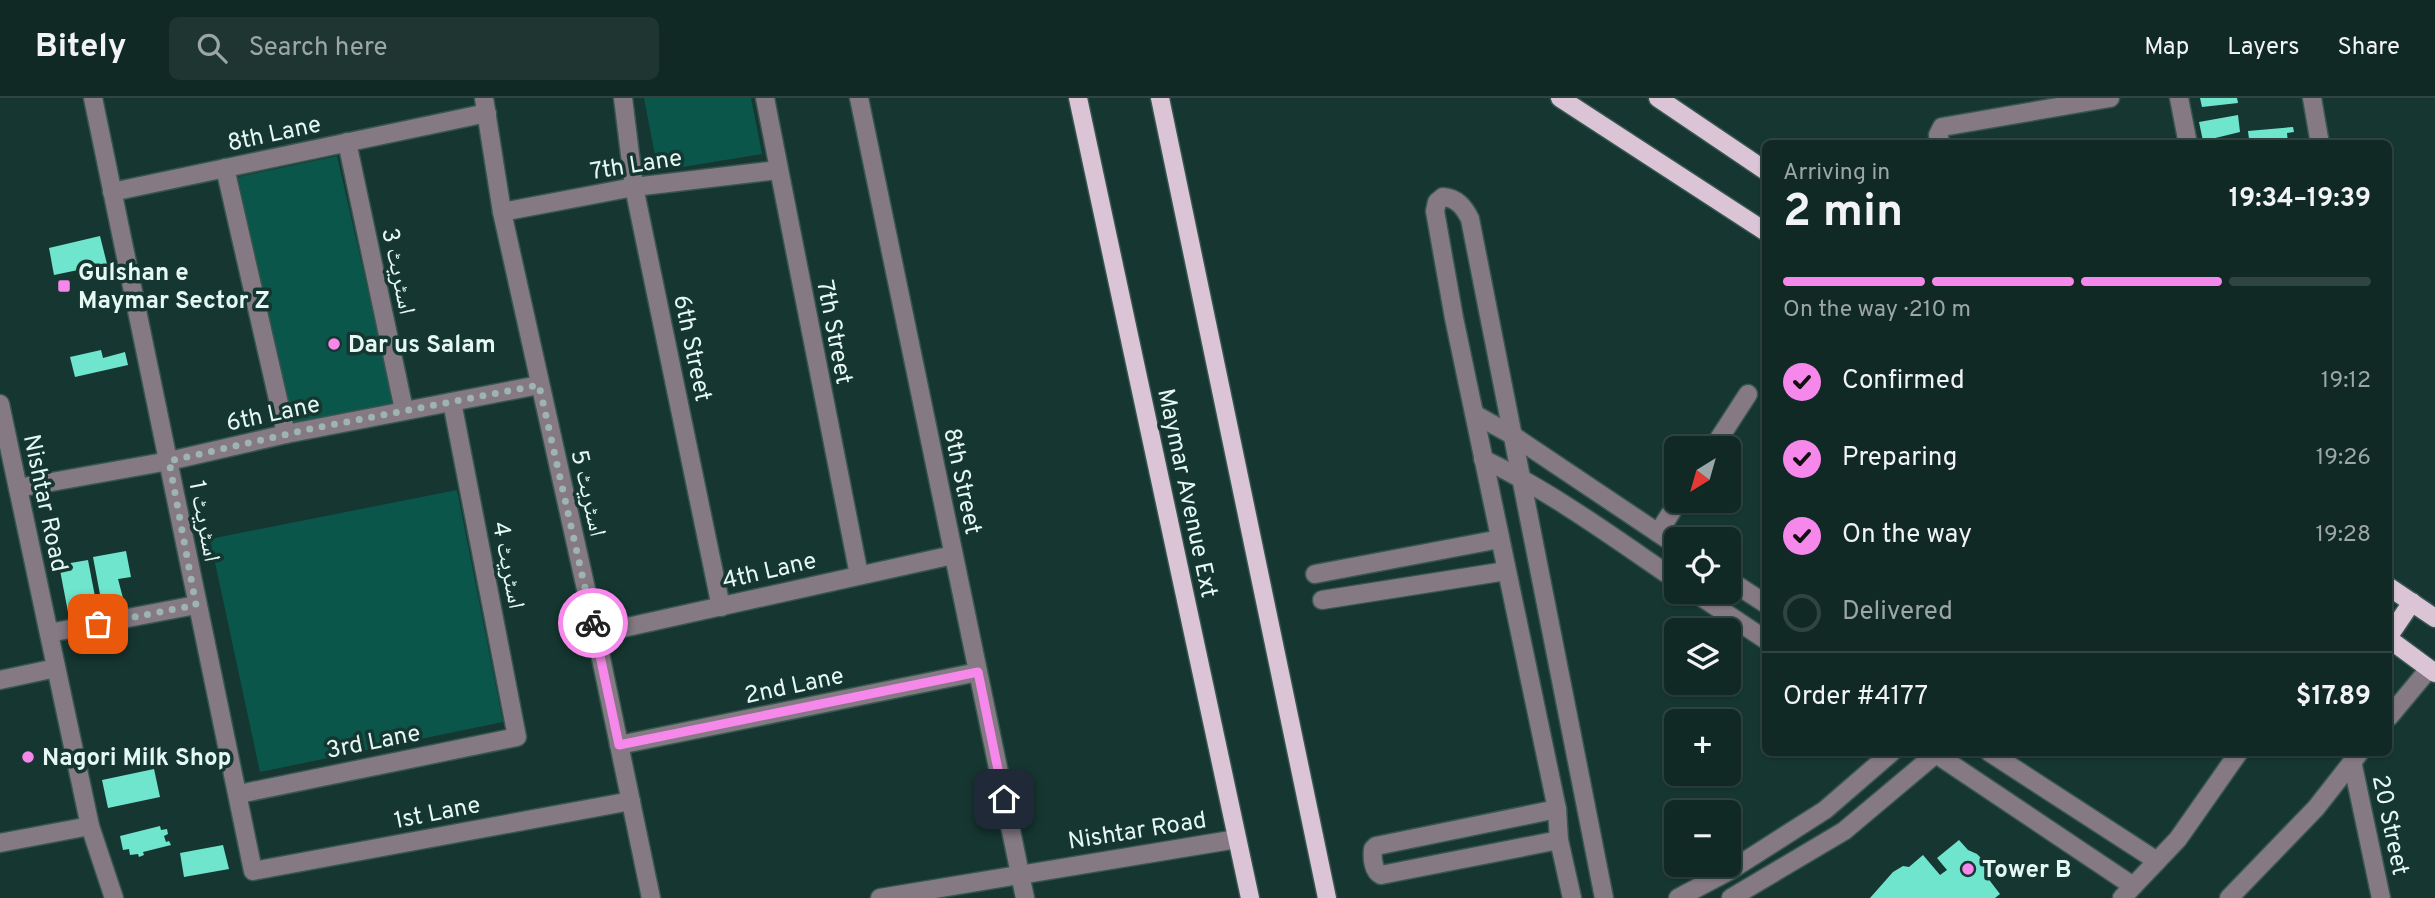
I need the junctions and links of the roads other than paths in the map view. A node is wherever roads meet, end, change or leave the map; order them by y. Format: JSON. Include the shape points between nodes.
{"nodes":[{"id":1,"x":93,"y":98,"type":"edge"},
{"id":2,"x":623,"y":98,"type":"edge"},
{"id":3,"x":765,"y":98,"type":"edge"},
{"id":4,"x":859,"y":98,"type":"edge"},
{"id":5,"x":1078,"y":98,"type":"edge"},
{"id":6,"x":1160,"y":98,"type":"edge"},
{"id":7,"x":1560,"y":98,"type":"edge"},
{"id":8,"x":1658,"y":98,"type":"edge"},
{"id":9,"x":2110,"y":98,"type":"edge"},
{"id":10,"x":2179,"y":98,"type":"edge"},
{"id":11,"x":2312,"y":98,"type":"edge"},
{"id":12,"x":485,"y":105,"type":"edge"},
{"id":13,"x":1940,"y":140,"type":"edge"},
{"id":14,"x":2187,"y":140,"type":"edge"},
{"id":15,"x":2319,"y":140,"type":"edge"},
{"id":16,"x":347,"y":142,"type":"junction"},
{"id":17,"x":226,"y":168,"type":"junction"},
{"id":18,"x":1762,"y":168,"type":"edge"},
{"id":19,"x":778,"y":170,"type":"junction"},
{"id":20,"x":634,"y":187,"type":"junction"},
{"id":21,"x":112,"y":192,"type":"junction"},
{"id":22,"x":502,"y":212,"type":"junction"},
{"id":23,"x":1762,"y":229,"type":"edge"},
{"id":24,"x":539,"y":385,"type":"junction"},
{"id":25,"x":1748,"y":394,"type":"dead end"},
{"id":26,"x":452,"y":402,"type":"junction"},
{"id":27,"x":0,"y":404,"type":"edge"},
{"id":28,"x":404,"y":410,"type":"junction"},
{"id":29,"x":1476,"y":415,"type":"junction"},
{"id":30,"x":286,"y":434,"type":"junction"},
{"id":31,"x":1512,"y":435,"type":"junction"},
{"id":32,"x":1721,"y":436,"type":"edge"},
{"id":33,"x":4,"y":446,"type":"edge"},
{"id":34,"x":1483,"y":459,"type":"junction"},
{"id":35,"x":169,"y":461,"type":"junction"},
{"id":36,"x":1520,"y":477,"type":"junction"},
{"id":37,"x":18,"y":488,"type":"junction"},
{"id":38,"x":1671,"y":513,"type":"edge"},
{"id":39,"x":1658,"y":533,"type":"junction"},
{"id":40,"x":1664,"y":537,"type":"edge"},
{"id":41,"x":1500,"y":539,"type":"junction"},
{"id":42,"x":953,"y":555,"type":"junction"},
{"id":43,"x":1506,"y":571,"type":"junction"},
{"id":44,"x":1664,"y":572,"type":"edge"},
{"id":45,"x":1315,"y":574,"type":"dead end"},
{"id":46,"x":859,"y":575,"type":"junction"},
{"id":47,"x":1741,"y":588,"type":"edge"},
{"id":48,"x":2392,"y":589,"type":"edge"},
{"id":49,"x":1322,"y":600,"type":"dead end"},
{"id":50,"x":1762,"y":601,"type":"edge"},
{"id":51,"x":2412,"y":602,"type":"junction"},
{"id":52,"x":1712,"y":604,"type":"edge"},
{"id":53,"x":196,"y":605,"type":"junction"},
{"id":54,"x":721,"y":607,"type":"junction"},
{"id":55,"x":2435,"y":618,"type":"edge"},
{"id":56,"x":49,"y":633,"type":"junction"},
{"id":57,"x":2392,"y":633,"type":"edge"},
{"id":58,"x":596,"y":634,"type":"junction"},
{"id":59,"x":1762,"y":637,"type":"edge"},
{"id":60,"x":2392,"y":640,"type":"edge"},
{"id":61,"x":57,"y":668,"type":"junction"},
{"id":62,"x":2432,"y":671,"type":"edge"},
{"id":63,"x":978,"y":672,"type":"junction"},
{"id":64,"x":0,"y":680,"type":"edge"},
{"id":65,"x":2392,"y":714,"type":"edge"},
{"id":66,"x":517,"y":737,"type":"joint"},
{"id":67,"x":619,"y":745,"type":"junction"},
{"id":68,"x":1887,"y":756,"type":"edge"},
{"id":69,"x":1932,"y":756,"type":"edge"},
{"id":70,"x":1940,"y":756,"type":"edge"},
{"id":71,"x":1995,"y":756,"type":"edge"},
{"id":72,"x":2236,"y":756,"type":"edge"},
{"id":73,"x":2356,"y":757,"type":"edge"},
{"id":74,"x":239,"y":793,"type":"junction"},
{"id":75,"x":631,"y":800,"type":"junction"},
{"id":76,"x":1557,"y":809,"type":"junction"},
{"id":77,"x":90,"y":826,"type":"junction"},
{"id":78,"x":1237,"y":839,"type":"junction"},
{"id":79,"x":1559,"y":840,"type":"junction"},
{"id":80,"x":0,"y":843,"type":"edge"},
{"id":81,"x":2157,"y":861,"type":"junction"},
{"id":82,"x":253,"y":871,"type":"joint"},
{"id":83,"x":1020,"y":874,"type":"junction"},
{"id":84,"x":2127,"y":892,"type":"edge"},
{"id":85,"x":885,"y":897,"type":"edge"},
{"id":86,"x":114,"y":898,"type":"edge"},
{"id":87,"x":651,"y":898,"type":"edge"},
{"id":88,"x":1025,"y":898,"type":"edge"},
{"id":89,"x":1250,"y":898,"type":"edge"},
{"id":90,"x":1327,"y":898,"type":"edge"},
{"id":91,"x":1572,"y":898,"type":"edge"},
{"id":92,"x":1604,"y":898,"type":"edge"},
{"id":93,"x":1678,"y":898,"type":"edge"},
{"id":94,"x":1731,"y":898,"type":"edge"},
{"id":95,"x":2229,"y":898,"type":"edge"},
{"id":96,"x":2381,"y":898,"type":"edge"}],
"edges":[{"from":1,"to":21,"type":"street","name":"اسٹریٹ 1"},
{"from":2,"to":20,"type":"street","name":"6th Street"},
{"from":3,"to":19,"type":"street","name":"7th Street"},
{"from":4,"to":42,"type":"street","name":"8th Street"},
{"from":5,"to":78,"type":"main road","name":"Maymar Avenue Ext"},
{"from":6,"to":90,"type":"main road"},
{"from":7,"to":23,"type":"main road"},
{"from":8,"to":18,"type":"main road"},
{"from":9,"to":13,"type":"street","via":[[1942,127]]},
{"from":10,"to":14,"type":"street"},
{"from":11,"to":15,"type":"street"},
{"from":12,"to":16,"type":"street","name":"8th Lane"},
{"from":12,"to":22,"type":"street","name":"اسٹریٹ 5"},
{"from":16,"to":17,"type":"street","name":"8th Lane"},
{"from":16,"to":28,"type":"street","name":"اسٹریٹ 3"},
{"from":17,"to":21,"type":"street","name":"8th Lane"},
{"from":17,"to":30,"type":"street"},
{"from":19,"to":20,"type":"street","name":"7th Lane"},
{"from":19,"to":46,"type":"street","name":"7th Street"},
{"from":20,"to":22,"type":"street","name":"7th Lane"},
{"from":20,"to":54,"type":"street","name":"6th Street"},
{"from":21,"to":35,"type":"street","name":"اسٹریٹ 1"},
{"from":22,"to":24,"type":"street","name":"اسٹریٹ 5"},
{"from":24,"to":26,"type":"street","name":"6th Lane"},
{"from":24,"to":58,"type":"street","name":"اسٹریٹ 5"},
{"from":25,"to":32,"type":"street"},
{"from":26,"to":28,"type":"street","name":"6th Lane"},
{"from":26,"to":66,"type":"street","name":"اسٹریٹ 4"},
{"from":27,"to":33,"type":"street","name":"Nishtar Road"},
{"from":28,"to":30,"type":"street","name":"6th Lane"},
{"from":29,"to":31,"type":"street"},
{"from":29,"to":31,"type":"street","via":[[1435,211],[1443,197],[1459,203],[1470,219]]},
{"from":29,"to":34,"type":"street"},
{"from":30,"to":35,"type":"street","name":"6th Lane"},
{"from":31,"to":36,"type":"street"},
{"from":31,"to":39,"type":"street"},
{"from":33,"to":37,"type":"street","name":"Nishtar Road"},
{"from":34,"to":36,"type":"street"},
{"from":34,"to":41,"type":"street"},
{"from":35,"to":37,"type":"street","name":"6th Lane"},
{"from":35,"to":53,"type":"street","name":"اسٹریٹ 1"},
{"from":36,"to":44,"type":"street"},
{"from":36,"to":92,"type":"street"},
{"from":37,"to":56,"type":"street","name":"Nishtar Road"},
{"from":38,"to":39,"type":"street"},
{"from":39,"to":40,"type":"street"},
{"from":41,"to":43,"type":"street"},
{"from":41,"to":45,"type":"street"},
{"from":42,"to":46,"type":"street","name":"4th Lane"},
{"from":42,"to":63,"type":"street","name":"8th Street"},
{"from":43,"to":49,"type":"street"},
{"from":43,"to":76,"type":"street"},
{"from":46,"to":54,"type":"street","name":"4th Lane"},
{"from":47,"to":50,"type":"street"},
{"from":48,"to":51,"type":"main road"},
{"from":51,"to":55,"type":"main road"},
{"from":51,"to":57,"type":"main road"},
{"from":52,"to":59,"type":"street"},
{"from":53,"to":56,"type":"street"},
{"from":53,"to":74,"type":"street","name":"اسٹریٹ 1"},
{"from":54,"to":58,"type":"street","name":"4th Lane"},
{"from":56,"to":61,"type":"street","name":"Nishtar Road"},
{"from":58,"to":67,"type":"street","name":"اسٹریٹ 5"},
{"from":60,"to":62,"type":"main road"},
{"from":61,"to":64,"type":"street"},
{"from":61,"to":77,"type":"street","name":"Nishtar Road"},
{"from":62,"to":65,"type":"street"},
{"from":63,"to":67,"type":"street","name":"2nd Lane"},
{"from":63,"to":83,"type":"street","name":"8th Street"},
{"from":66,"to":74,"type":"street","name":"3rd Lane"},
{"from":67,"to":75,"type":"street","name":"اسٹریٹ 5"},
{"from":68,"to":93,"type":"street","via":[[1825,810]]},
{"from":69,"to":94,"type":"street","via":[[1844,831]]},
{"from":70,"to":84,"type":"street"},
{"from":71,"to":81,"type":"street"},
{"from":72,"to":81,"type":"street","via":[[2178,839]]},
{"from":73,"to":95,"type":"street","via":[[2316,807]]},
{"from":73,"to":96,"type":"street","name":"20 Street"},
{"from":74,"to":82,"type":"street","name":"اسٹریٹ 1"},
{"from":75,"to":82,"type":"street","name":"1st Lane"},
{"from":75,"to":87,"type":"street","name":"اسٹریٹ 5"},
{"from":76,"to":79,"type":"street"},
{"from":76,"to":79,"type":"street","via":[[1376,846],[1372,855],[1381,875]]},
{"from":77,"to":80,"type":"street"},
{"from":77,"to":86,"type":"street","name":"Nishtar Road"},
{"from":78,"to":83,"type":"street","name":"Nishtar Road"},
{"from":78,"to":89,"type":"main road","name":"Maymar Avenue Ext"},
{"from":79,"to":91,"type":"street"},
{"from":81,"to":84,"type":"street"},
{"from":83,"to":85,"type":"street","name":"Nishtar Road"},
{"from":83,"to":88,"type":"street"}]}
